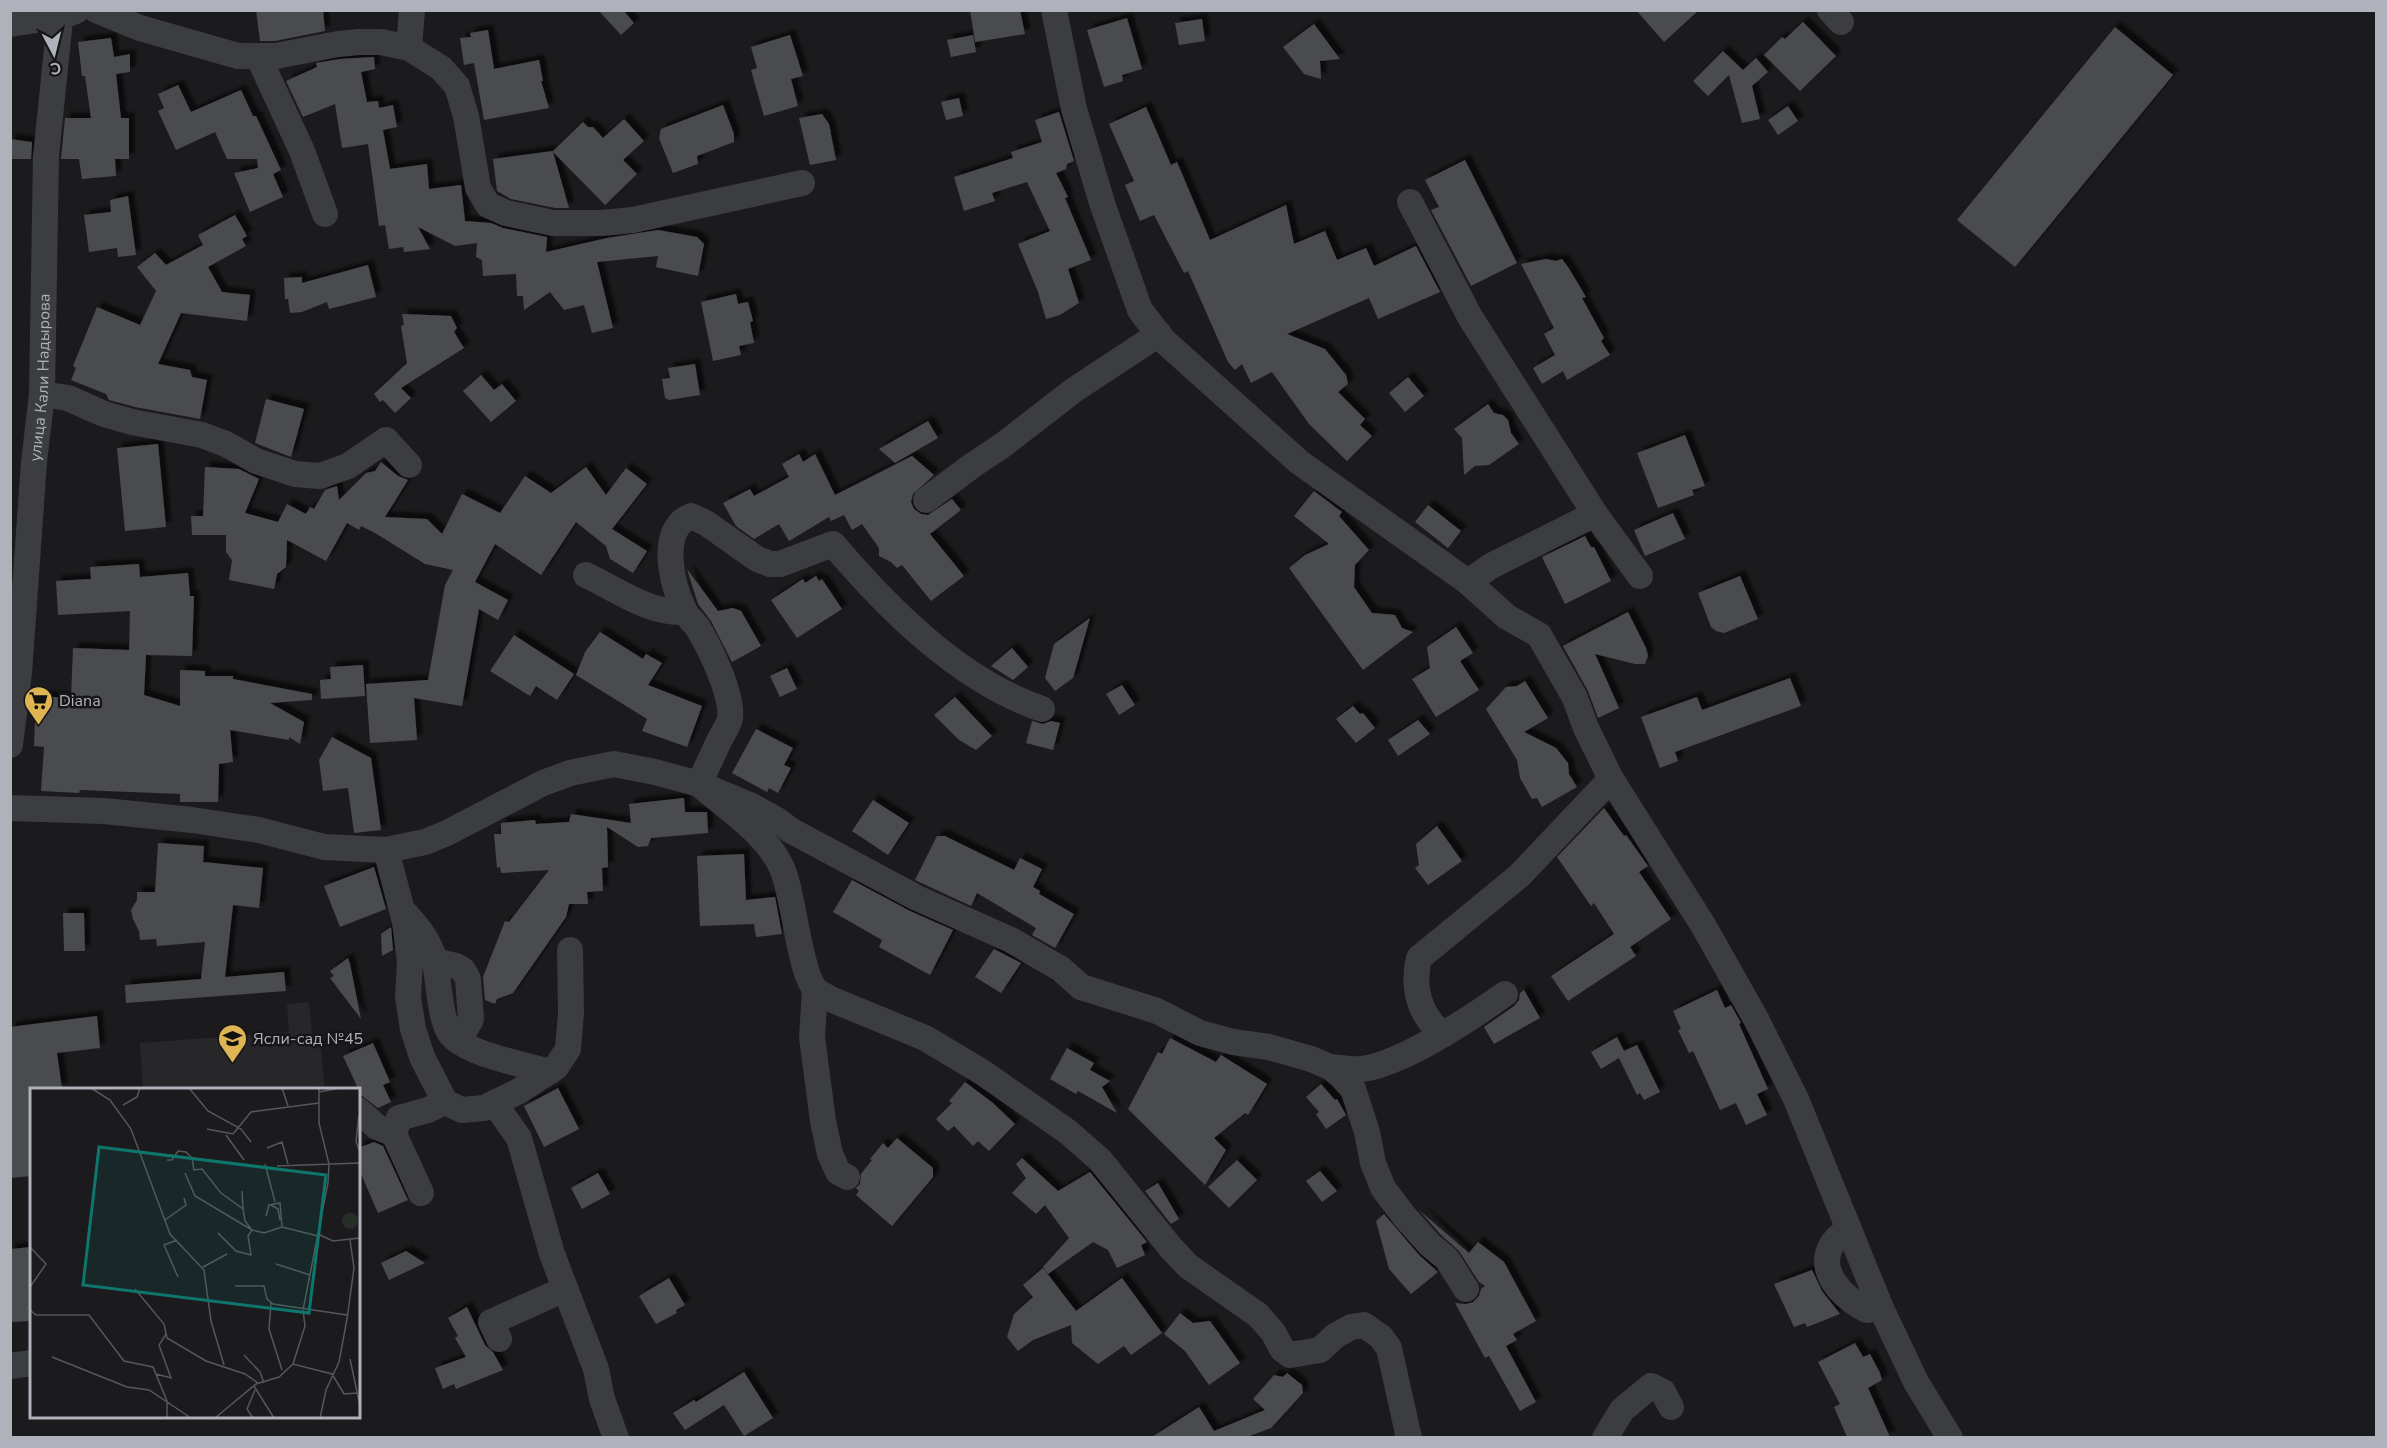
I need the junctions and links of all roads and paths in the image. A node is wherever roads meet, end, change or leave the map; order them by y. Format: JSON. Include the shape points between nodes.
{"nodes":[{"id":1,"x":96,"y":10,"type":"edge"},
{"id":2,"x":412,"y":10,"type":"edge"},
{"id":3,"x":1054,"y":10,"type":"edge"},
{"id":4,"x":66,"y":12,"type":"edge"},
{"id":5,"x":10,"y":24,"type":"edge"},
{"id":6,"x":409,"y":48,"type":"junction"},
{"id":7,"x":258,"y":56,"type":"junction"},
{"id":8,"x":802,"y":183,"type":"dead end"},
{"id":9,"x":1410,"y":202,"type":"dead end"},
{"id":10,"x":325,"y":214,"type":"dead end"},
{"id":11,"x":1159,"y":334,"type":"junction"},
{"id":12,"x":42,"y":394,"type":"junction"},
{"id":13,"x":409,"y":465,"type":"dead end"},
{"id":14,"x":926,"y":500,"type":"dead end"},
{"id":15,"x":1595,"y":514,"type":"junction"},
{"id":16,"x":586,"y":575,"type":"dead end"},
{"id":17,"x":1640,"y":576,"type":"dead end"},
{"id":18,"x":1467,"y":582,"type":"junction"},
{"id":19,"x":685,"y":612,"type":"junction"},
{"id":20,"x":1042,"y":709,"type":"dead end"},
{"id":21,"x":10,"y":745,"type":"edge"},
{"id":22,"x":1611,"y":778,"type":"junction"},
{"id":23,"x":699,"y":784,"type":"junction"},
{"id":24,"x":10,"y":808,"type":"edge"},
{"id":25,"x":386,"y":850,"type":"junction"},
{"id":26,"x":401,"y":908,"type":"junction"},
{"id":27,"x":570,"y":950,"type":"dead end"},
{"id":28,"x":815,"y":990,"type":"junction"},
{"id":29,"x":1505,"y":994,"type":"dead end"},
{"id":30,"x":1442,"y":1034,"type":"junction"},
{"id":31,"x":1330,"y":1067,"type":"junction"},
{"id":32,"x":549,"y":1072,"type":"junction"},
{"id":33,"x":445,"y":1102,"type":"junction"},
{"id":34,"x":494,"y":1103,"type":"junction"},
{"id":35,"x":360,"y":1112,"type":"edge"},
{"id":36,"x":394,"y":1134,"type":"junction"},
{"id":37,"x":847,"y":1177,"type":"dead end"},
{"id":38,"x":421,"y":1193,"type":"dead end"},
{"id":39,"x":1849,"y":1229,"type":"junction"},
{"id":40,"x":565,"y":1288,"type":"junction"},
{"id":41,"x":1466,"y":1289,"type":"dead end"},
{"id":42,"x":1880,"y":1306,"type":"junction"},
{"id":43,"x":500,"y":1339,"type":"dead end"},
{"id":44,"x":30,"y":1364,"type":"edge"},
{"id":45,"x":10,"y":1366,"type":"edge"},
{"id":46,"x":1671,"y":1407,"type":"dead end"},
{"id":47,"x":616,"y":1437,"type":"edge"},
{"id":48,"x":1409,"y":1437,"type":"edge"},
{"id":49,"x":1605,"y":1437,"type":"edge"},
{"id":50,"x":1950,"y":1437,"type":"edge"}],
"edges":[{"from":1,"to":7,"type":"street","via":[[140,28],[238,56]]},
{"from":2,"to":6,"type":"street"},
{"from":3,"to":11,"type":"street","via":[[1074,109],[1103,206],[1140,310]]},
{"from":4,"to":5,"type":"street"},
{"from":4,"to":12,"type":"street","name":"улица Кали Надырова","via":[[46,156]]},
{"from":6,"to":7,"type":"street","via":[[359,42]]},
{"from":6,"to":8,"type":"street","via":[[441,68],[457,86],[478,188],[488,205],[506,213],[553,223],[633,220]]},
{"from":7,"to":10,"type":"street","via":[[302,151]]},
{"from":9,"to":15,"type":"street","via":[[1470,317]]},
{"from":11,"to":14,"type":"street","via":[[1074,390]]},
{"from":11,"to":18,"type":"street","via":[[1299,462]]},
{"from":12,"to":13,"type":"street","via":[[68,398],[132,423],[202,435],[256,461],[295,474],[320,476],[348,466],[386,440]]},
{"from":12,"to":21,"type":"street","name":"улица Кали Надырова"},
{"from":15,"to":17,"type":"street"},
{"from":15,"to":18,"type":"street"},
{"from":16,"to":19,"type":"street","via":[[650,606],[672,613]]},
{"from":18,"to":22,"type":"street","via":[[1507,617],[1539,635],[1575,698]]},
{"from":19,"to":20,"type":"street","via":[[670,556],[671,539],[682,520],[691,516],[706,523],[770,564],[780,564],[833,544],[905,619],[958,665],[1013,699]]},
{"from":19,"to":23,"type":"street","via":[[698,628],[721,676],[730,719]]},
{"from":22,"to":30,"type":"street","via":[[1519,876],[1419,958],[1415,971],[1417,996],[1429,1022]]},
{"from":22,"to":39,"type":"street","via":[[1703,925],[1756,1019],[1796,1099]]},
{"from":23,"to":25,"type":"street","via":[[606,758],[543,783],[447,833],[408,847]]},
{"from":23,"to":28,"type":"street","via":[[761,836],[781,865]]},
{"from":23,"to":31,"type":"street","via":[[752,806],[917,898],[1011,940],[1061,969],[1081,987],[1157,1011],[1200,1033],[1269,1047]]},
{"from":24,"to":25,"type":"street","via":[[104,811],[192,820],[259,830],[324,846]]},
{"from":25,"to":26,"type":"street"},
{"from":26,"to":32,"type":"street","via":[[422,931],[434,961],[444,1017],[452,1037],[477,1051]]},
{"from":26,"to":33,"type":"street","via":[[410,961],[408,997],[413,1029]]},
{"from":27,"to":32,"type":"street","via":[[568,1049]]},
{"from":28,"to":37,"type":"street","via":[[812,1037],[823,1121],[830,1154],[838,1172]]},
{"from":28,"to":48,"type":"street","via":[[925,1038],[1068,1132],[1100,1160],[1188,1266],[1258,1315],[1290,1355],[1320,1350],[1335,1335],[1351,1327],[1364,1325],[1381,1337],[1389,1348]]},
{"from":29,"to":30,"type":"street"},
{"from":30,"to":31,"type":"street","via":[[1375,1066]]},
{"from":31,"to":41,"type":"street","via":[[1353,1089],[1383,1188],[1430,1245],[1447,1259]]},
{"from":32,"to":34,"type":"street"},
{"from":33,"to":34,"type":"street","via":[[462,1110]]},
{"from":33,"to":36,"type":"street","via":[[399,1118]]},
{"from":34,"to":40,"type":"street","via":[[519,1138]]},
{"from":35,"to":36,"type":"street"},
{"from":36,"to":38,"type":"street"},
{"from":39,"to":42,"type":"street"},
{"from":39,"to":42,"type":"street","via":[[1836,1236],[1827,1252],[1826,1266],[1855,1304],[1867,1310]]},
{"from":40,"to":43,"type":"street","via":[[491,1322]]},
{"from":40,"to":47,"type":"street","via":[[596,1369]]},
{"from":42,"to":50,"type":"street","via":[[1916,1382]]},
{"from":44,"to":45,"type":"street"},
{"from":46,"to":49,"type":"street","via":[[1664,1392],[1651,1386],[1622,1410]]}]}
